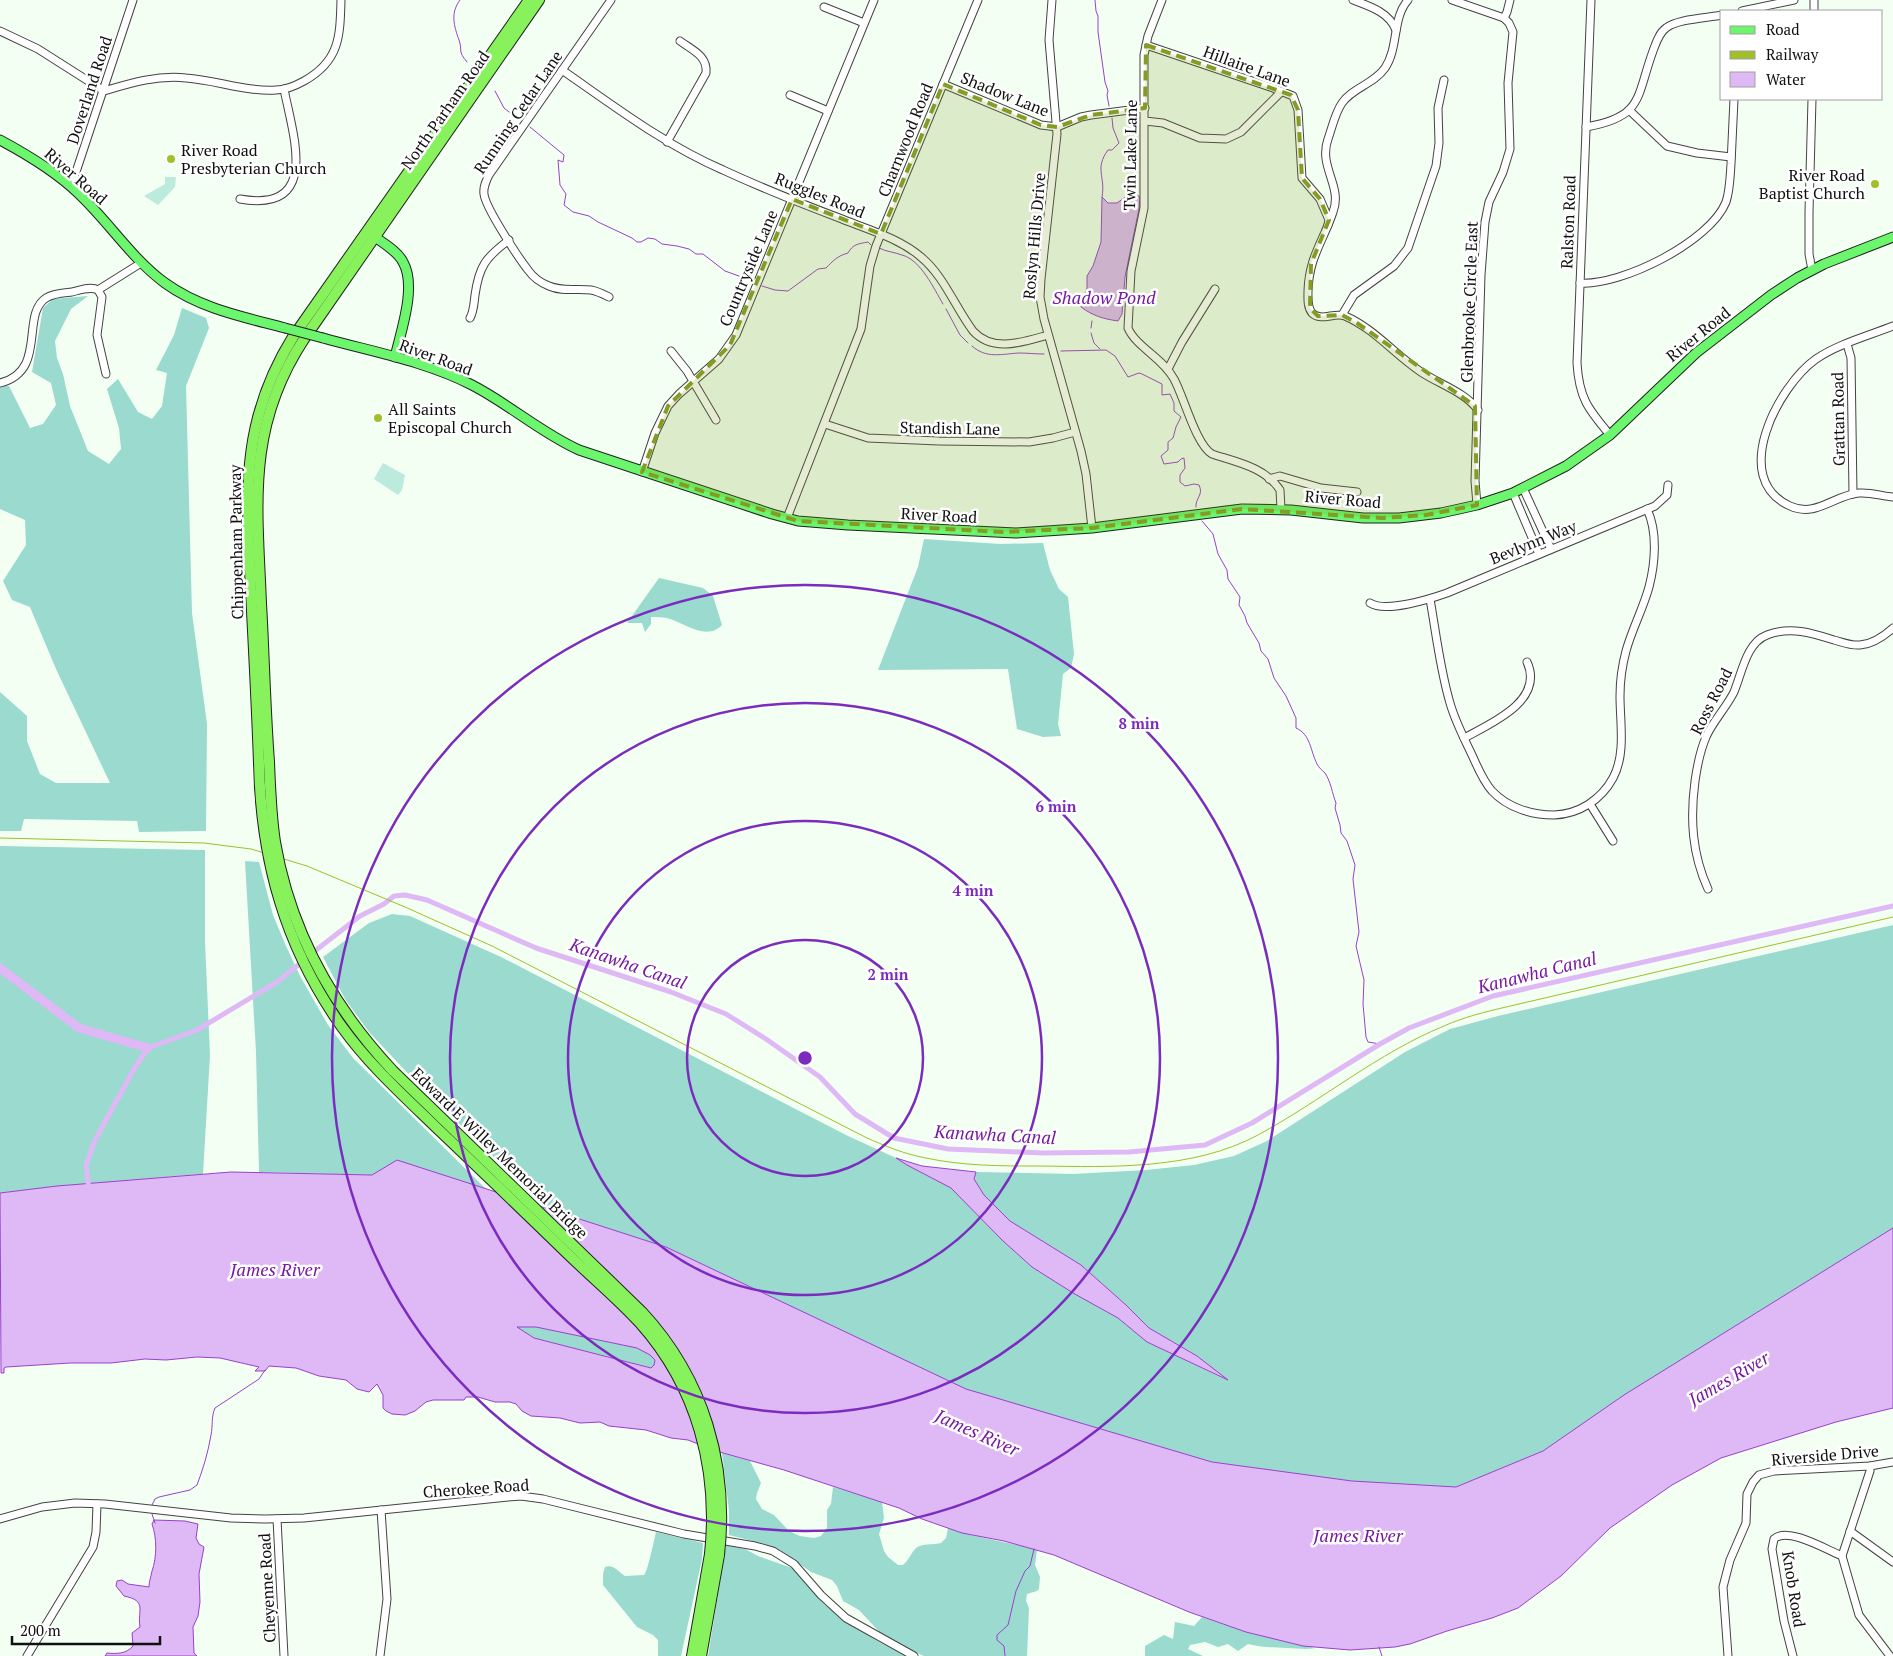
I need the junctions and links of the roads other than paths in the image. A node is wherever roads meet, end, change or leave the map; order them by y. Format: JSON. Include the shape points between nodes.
{"nodes":[{"id":1,"x":133,"y":0,"type":"edge"},
{"id":2,"x":341,"y":0,"type":"edge"},
{"id":3,"x":528,"y":0,"type":"edge"},
{"id":4,"x":539,"y":0,"type":"edge"},
{"id":5,"x":611,"y":0,"type":"edge"},
{"id":6,"x":874,"y":0,"type":"edge"},
{"id":7,"x":978,"y":0,"type":"edge"},
{"id":8,"x":1052,"y":0,"type":"edge"},
{"id":9,"x":1162,"y":0,"type":"edge"},
{"id":10,"x":1353,"y":0,"type":"edge"},
{"id":11,"x":1408,"y":0,"type":"edge"},
{"id":12,"x":1452,"y":0,"type":"edge"},
{"id":13,"x":1510,"y":0,"type":"edge"},
{"id":14,"x":1591,"y":0,"type":"edge"},
{"id":15,"x":1794,"y":0,"type":"edge"},
{"id":16,"x":824,"y":7,"type":"dead end"},
{"id":17,"x":1747,"y":10,"type":"edge"},
{"id":18,"x":1720,"y":15,"type":"edge"},
{"id":19,"x":1504,"y":18,"type":"junction"},
{"id":20,"x":864,"y":23,"type":"junction"},
{"id":21,"x":1396,"y":30,"type":"junction"},
{"id":22,"x":0,"y":32,"type":"edge"},
{"id":23,"x":680,"y":41,"type":"dead end"},
{"id":24,"x":1146,"y":45,"type":"junction"},
{"id":25,"x":562,"y":70,"type":"junction"},
{"id":26,"x":1444,"y":80,"type":"dead end"},
{"id":27,"x":943,"y":84,"type":"junction"},
{"id":28,"x":284,"y":90,"type":"junction"},
{"id":29,"x":104,"y":91,"type":"junction"},
{"id":30,"x":1281,"y":92,"type":"junction"},
{"id":31,"x":790,"y":95,"type":"dead end"},
{"id":32,"x":1734,"y":100,"type":"edge"},
{"id":33,"x":1812,"y":100,"type":"edge"},
{"id":34,"x":1145,"y":108,"type":"junction"},
{"id":35,"x":1629,"y":110,"type":"junction"},
{"id":36,"x":828,"y":111,"type":"junction"},
{"id":37,"x":1145,"y":121,"type":"junction"},
{"id":38,"x":1057,"y":127,"type":"junction"},
{"id":39,"x":1586,"y":127,"type":"junction"},
{"id":40,"x":0,"y":140,"type":"edge"},
{"id":41,"x":667,"y":142,"type":"junction"},
{"id":42,"x":1731,"y":157,"type":"junction"},
{"id":43,"x":71,"y":187,"type":"junction"},
{"id":44,"x":240,"y":198,"type":"dead end"},
{"id":45,"x":792,"y":199,"type":"junction"},
{"id":46,"x":1328,"y":225,"type":"junction"},
{"id":47,"x":371,"y":234,"type":"junction"},
{"id":48,"x":881,"y":234,"type":"junction"},
{"id":49,"x":1893,"y":237,"type":"edge"},
{"id":50,"x":509,"y":240,"type":"junction"},
{"id":51,"x":141,"y":262,"type":"junction"},
{"id":52,"x":1812,"y":270,"type":"junction"},
{"id":53,"x":1580,"y":283,"type":"junction"},
{"id":54,"x":1214,"y":289,"type":"dead end"},
{"id":55,"x":98,"y":290,"type":"junction"},
{"id":56,"x":609,"y":297,"type":"dead end"},
{"id":57,"x":1342,"y":315,"type":"junction"},
{"id":58,"x":470,"y":318,"type":"dead end"},
{"id":59,"x":1893,"y":326,"type":"edge"},
{"id":60,"x":1048,"y":335,"type":"junction"},
{"id":61,"x":1848,"y":344,"type":"junction"},
{"id":62,"x":672,"y":351,"type":"dead end"},
{"id":63,"x":395,"y":357,"type":"junction"},
{"id":64,"x":1168,"y":369,"type":"junction"},
{"id":65,"x":106,"y":374,"type":"dead end"},
{"id":66,"x":693,"y":382,"type":"junction"},
{"id":67,"x":0,"y":383,"type":"edge"},
{"id":68,"x":1478,"y":410,"type":"junction"},
{"id":69,"x":716,"y":420,"type":"dead end"},
{"id":70,"x":825,"y":424,"type":"junction"},
{"id":71,"x":1075,"y":432,"type":"junction"},
{"id":72,"x":1610,"y":435,"type":"junction"},
{"id":73,"x":642,"y":472,"type":"junction"},
{"id":74,"x":1269,"y":479,"type":"junction"},
{"id":75,"x":1668,"y":485,"type":"dead end"},
{"id":76,"x":1523,"y":488,"type":"junction"},
{"id":77,"x":1357,"y":492,"type":"dead end"},
{"id":78,"x":1513,"y":493,"type":"junction"},
{"id":79,"x":1853,"y":494,"type":"junction"},
{"id":80,"x":1893,"y":498,"type":"edge"},
{"id":81,"x":1477,"y":505,"type":"junction"},
{"id":82,"x":1281,"y":509,"type":"junction"},
{"id":83,"x":1647,"y":509,"type":"junction"},
{"id":84,"x":786,"y":518,"type":"junction"},
{"id":85,"x":1092,"y":528,"type":"junction"},
{"id":86,"x":1551,"y":549,"type":"junction"},
{"id":87,"x":1539,"y":554,"type":"junction"},
{"id":88,"x":1430,"y":599,"type":"junction"},
{"id":89,"x":1370,"y":603,"type":"dead end"},
{"id":90,"x":1893,"y":628,"type":"edge"},
{"id":91,"x":1527,"y":662,"type":"dead end"},
{"id":92,"x":1464,"y":738,"type":"junction"},
{"id":93,"x":264,"y":763,"type":"joint"},
{"id":94,"x":1590,"y":804,"type":"junction"},
{"id":95,"x":1613,"y":841,"type":"dead end"},
{"id":96,"x":1708,"y":889,"type":"dead end"},
{"id":97,"x":1893,"y":1462,"type":"edge"},
{"id":98,"x":1870,"y":1466,"type":"junction"},
{"id":99,"x":97,"y":1504,"type":"junction"},
{"id":100,"x":381,"y":1510,"type":"junction"},
{"id":101,"x":0,"y":1519,"type":"edge"},
{"id":102,"x":278,"y":1519,"type":"junction"},
{"id":103,"x":1850,"y":1531,"type":"junction"},
{"id":104,"x":714,"y":1554,"type":"junction"},
{"id":105,"x":1842,"y":1556,"type":"junction"},
{"id":106,"x":1893,"y":1562,"type":"edge"},
{"id":107,"x":27,"y":1656,"type":"edge"},
{"id":108,"x":284,"y":1656,"type":"edge"},
{"id":109,"x":380,"y":1656,"type":"edge"},
{"id":110,"x":690,"y":1656,"type":"edge"},
{"id":111,"x":701,"y":1656,"type":"edge"},
{"id":112,"x":914,"y":1656,"type":"edge"},
{"id":113,"x":1728,"y":1656,"type":"edge"},
{"id":114,"x":1793,"y":1656,"type":"edge"},
{"id":115,"x":1890,"y":1656,"type":"edge"}],
"edges":[{"from":1,"to":29,"type":"street","name":"Doverland Road"},
{"from":2,"to":28,"type":"street","via":[[339,37],[331,58],[315,74]]},
{"from":3,"to":47,"type":"highway","name":"North Parham Road"},
{"from":4,"to":47,"type":"highway","name":"North Parham Road"},
{"from":5,"to":25,"type":"street","name":"Running Cedar Lane"},
{"from":6,"to":20,"type":"street","name":"Countryside Lane"},
{"from":7,"to":27,"type":"street","name":"Charnwood Road"},
{"from":8,"to":38,"type":"street","name":"Roslyn Hills Drive","via":[[1049,40]]},
{"from":9,"to":24,"type":"street","name":"Twin Lake Lane"},
{"from":10,"to":21,"type":"street","via":[[1382,12]]},
{"from":11,"to":21,"type":"street","via":[[1402,8]]},
{"from":12,"to":19,"type":"street"},
{"from":13,"to":19,"type":"street"},
{"from":14,"to":39,"type":"street","name":"Ralston Road"},
{"from":15,"to":17,"type":"street"},
{"from":16,"to":20,"type":"street"},
{"from":18,"to":35,"type":"street","via":[[1677,23],[1664,30],[1654,48],[1643,86]]},
{"from":19,"to":68,"type":"street","name":"Glenbrooke Circle East","via":[[1513,32],[1508,83],[1510,149],[1489,202],[1485,222]]},
{"from":20,"to":36,"type":"street","name":"Countryside Lane"},
{"from":21,"to":46,"type":"street","via":[[1393,50],[1385,67],[1342,103],[1327,142],[1326,166],[1336,196]]},
{"from":22,"to":29,"type":"street","via":[[38,49]]},
{"from":23,"to":41,"type":"street","via":[[704,59],[706,73]]},
{"from":24,"to":30,"type":"street","name":"Hillaire Lane"},
{"from":24,"to":34,"type":"street","name":"Twin Lake Lane"},
{"from":25,"to":41,"type":"street","name":"Ruggles Road"},
{"from":25,"to":50,"type":"street","name":"Running Cedar Lane","via":[[486,182],[486,201]]},
{"from":26,"to":57,"type":"street","via":[[1438,108],[1436,166],[1408,248],[1394,266],[1354,294]]},
{"from":27,"to":38,"type":"street","name":"Shadow Lane","via":[[1041,125]]},
{"from":27,"to":48,"type":"street","name":"Charnwood Road"},
{"from":28,"to":29,"type":"street","via":[[171,77],[148,79]]},
{"from":28,"to":44,"type":"street","via":[[297,160],[294,178],[288,188],[274,198],[258,201]]},
{"from":29,"to":43,"type":"street","name":"Doverland Road"},
{"from":30,"to":37,"type":"street","via":[[1241,132],[1226,139],[1204,139],[1162,123]]},
{"from":30,"to":46,"type":"street","name":"Hillaire Lane","via":[[1293,96],[1297,104],[1302,178],[1320,199]]},
{"from":31,"to":36,"type":"street"},
{"from":32,"to":42,"type":"street"},
{"from":33,"to":52,"type":"street","via":[[1809,254]]},
{"from":34,"to":37,"type":"street","name":"Twin Lake Lane"},
{"from":34,"to":38,"type":"street","name":"Shadow Lane","via":[[1081,117]]},
{"from":35,"to":39,"type":"street","via":[[1618,118]]},
{"from":35,"to":42,"type":"street","via":[[1667,146]]},
{"from":36,"to":45,"type":"street","name":"Countryside Lane"},
{"from":37,"to":64,"type":"street","name":"Twin Lake Lane","via":[[1144,208],[1131,271],[1127,324],[1131,334]]},
{"from":38,"to":60,"type":"street","name":"Roslyn Hills Drive","via":[[1041,279],[1041,306]]},
{"from":39,"to":53,"type":"street","name":"Ralston Road"},
{"from":40,"to":43,"type":"main road","name":"River Road","via":[[45,166]]},
{"from":41,"to":45,"type":"street","name":"Ruggles Road","via":[[714,167]]},
{"from":42,"to":53,"type":"street","via":[[1726,201],[1708,226],[1656,263],[1618,276]]},
{"from":43,"to":51,"type":"main road","name":"River Road"},
{"from":45,"to":48,"type":"street","name":"Ruggles Road"},
{"from":45,"to":66,"type":"street","name":"Countryside Lane","via":[[736,335],[719,359]]},
{"from":46,"to":57,"type":"street","via":[[1311,264],[1308,304],[1312,313],[1318,316]]},
{"from":47,"to":63,"type":"main road","via":[[398,256],[407,274],[407,303]]},
{"from":47,"to":93,"type":"highway","name":"Chippenham Parkway","via":[[292,359],[273,400],[261,443],[257,506]]},
{"from":48,"to":60,"type":"street","name":"Ruggles Road","via":[[913,251],[929,264],[977,336],[991,343],[1007,344]]},
{"from":48,"to":70,"type":"street","name":"Charnwood Road","via":[[870,266],[861,330]]},
{"from":49,"to":52,"type":"main road","name":"River Road"},
{"from":50,"to":56,"type":"street","name":"Running Cedar Lane","via":[[528,270],[543,284],[560,290],[589,290]]},
{"from":50,"to":58,"type":"street","via":[[483,264]]},
{"from":51,"to":55,"type":"street"},
{"from":51,"to":63,"type":"main road","name":"River Road","bridge":true,"via":[[166,284],[196,301],[228,313]]},
{"from":52,"to":72,"type":"main road","name":"River Road","via":[[1696,352]]},
{"from":53,"to":72,"type":"street","name":"Ralston Road","via":[[1579,388],[1588,408]]},
{"from":54,"to":64,"type":"street"},
{"from":55,"to":65,"type":"street","via":[[102,297],[97,335]]},
{"from":55,"to":67,"type":"street","via":[[91,288],[55,294],[42,301],[36,312],[32,347],[25,364],[12,378]]},
{"from":57,"to":68,"type":"street"},
{"from":59,"to":61,"type":"street"},
{"from":60,"to":71,"type":"street","name":"Roslyn Hills Drive"},
{"from":61,"to":79,"type":"street","name":"Grattan Road","via":[[1852,365]]},
{"from":61,"to":79,"type":"street","via":[[1829,352],[1798,374],[1784,393],[1765,434],[1762,458],[1768,488],[1775,497],[1794,508],[1820,508]]},
{"from":62,"to":66,"type":"street"},
{"from":63,"to":73,"type":"main road","name":"River Road","via":[[445,372],[568,445]]},
{"from":64,"to":74,"type":"street","name":"Twin Lake Lane","via":[[1207,451],[1247,465]]},
{"from":66,"to":69,"type":"street"},
{"from":66,"to":73,"type":"street","name":"Countryside Lane","via":[[665,412]]},
{"from":68,"to":81,"type":"street","name":"Glenbrooke Circle East"},
{"from":70,"to":71,"type":"street","name":"Standish Lane","via":[[868,438],[929,441],[1029,442]]},
{"from":70,"to":84,"type":"street","name":"Charnwood Road"},
{"from":71,"to":85,"type":"street","name":"Roslyn Hills Drive","via":[[1086,474]]},
{"from":72,"to":76,"type":"main road","name":"River Road","via":[[1566,466]]},
{"from":73,"to":84,"type":"main road","name":"River Road"},
{"from":74,"to":77,"type":"street","via":[[1280,476],[1321,488]]},
{"from":74,"to":82,"type":"street","name":"Twin Lake Lane","via":[[1280,490]]},
{"from":75,"to":83,"type":"street","name":"Bevlynn Way","via":[[1664,499]]},
{"from":76,"to":78,"type":"main road","name":"River Road"},
{"from":76,"to":86,"type":"street"},
{"from":78,"to":81,"type":"main road","name":"River Road"},
{"from":78,"to":87,"type":"street"},
{"from":79,"to":80,"type":"street"},
{"from":81,"to":82,"type":"main road","name":"River Road","via":[[1441,513],[1390,518]]},
{"from":82,"to":85,"type":"main road","name":"River Road","via":[[1227,510]]},
{"from":83,"to":86,"type":"street","name":"Bevlynn Way"},
{"from":83,"to":94,"type":"street","via":[[1654,536],[1652,570],[1621,674],[1619,759],[1608,786]]},
{"from":84,"to":85,"type":"main road","name":"River Road","via":[[818,523],[1019,533]]},
{"from":86,"to":87,"type":"street","name":"Bevlynn Way"},
{"from":87,"to":88,"type":"street","name":"Bevlynn Way"},
{"from":88,"to":89,"type":"street","name":"Bevlynn Way","via":[[1382,607]]},
{"from":88,"to":92,"type":"street","via":[[1449,698]]},
{"from":90,"to":96,"type":"street","name":"Ross Road","via":[[1877,640],[1859,646],[1794,630],[1770,634],[1756,643],[1732,697],[1706,738],[1698,764],[1692,827],[1699,866]]},
{"from":91,"to":92,"type":"street","via":[[1531,682],[1518,703],[1500,719]]},
{"from":92,"to":94,"type":"street","via":[[1488,786],[1513,806],[1555,815]]},
{"from":93,"to":104,"type":"highway","name":"Edward E Willey Memorial Bridge","bridge":true,"via":[[276,843],[289,898],[314,962],[343,1010],[393,1071],[642,1312],[666,1340],[685,1370],[703,1409],[717,1460],[722,1505]]},
{"from":94,"to":95,"type":"street"},
{"from":97,"to":98,"type":"street","name":"Riverside Drive"},
{"from":98,"to":103,"type":"street"},
{"from":98,"to":113,"type":"street","name":"Riverside Drive","via":[[1774,1471],[1759,1475],[1748,1489],[1746,1524],[1722,1587]]},
{"from":99,"to":101,"type":"street","name":"Cherokee Road","via":[[49,1505]]},
{"from":99,"to":102,"type":"street","name":"Cherokee Road","via":[[231,1518]]},
{"from":99,"to":107,"type":"street","via":[[93,1547]]},
{"from":100,"to":102,"type":"street","name":"Cherokee Road"},
{"from":100,"to":109,"type":"street","via":[[387,1599]]},
{"from":100,"to":112,"type":"street","name":"Cherokee Road","via":[[528,1497],[684,1534],[767,1548],[794,1564],[846,1618]]},
{"from":102,"to":108,"type":"street","name":"Cheyenne Road"},
{"from":103,"to":105,"type":"street"},
{"from":103,"to":106,"type":"street"},
{"from":104,"to":110,"type":"highway"},
{"from":104,"to":111,"type":"highway"},
{"from":105,"to":114,"type":"street","name":"Knob Road","via":[[1789,1535],[1782,1534],[1774,1539],[1772,1548]]},
{"from":105,"to":115,"type":"street","via":[[1859,1615]]}]}
